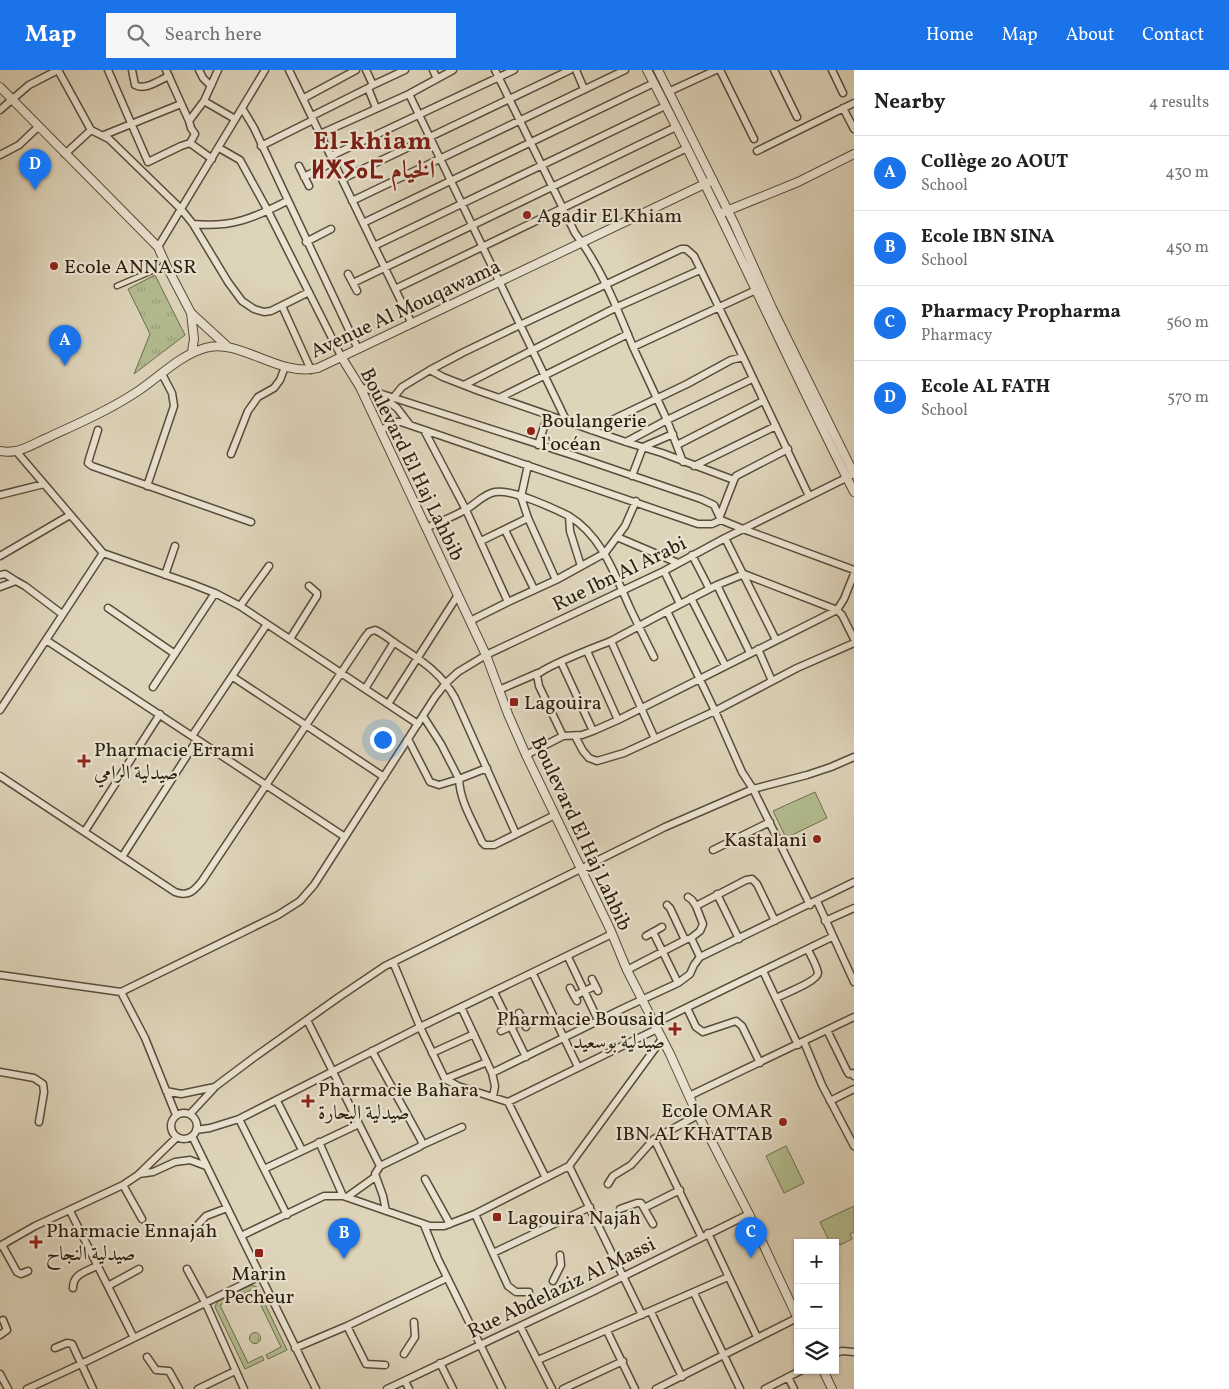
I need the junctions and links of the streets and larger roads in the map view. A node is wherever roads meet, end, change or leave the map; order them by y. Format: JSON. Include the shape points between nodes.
{"nodes":[{"id":1,"x":108,"y":70,"type":"edge"},
{"id":2,"x":132,"y":70,"type":"edge"},
{"id":3,"x":199,"y":70,"type":"edge"},
{"id":4,"x":218,"y":70,"type":"edge"},
{"id":5,"x":265,"y":70,"type":"edge"},
{"id":6,"x":289,"y":70,"type":"edge"},
{"id":7,"x":356,"y":70,"type":"edge"},
{"id":8,"x":366,"y":70,"type":"edge"},
{"id":9,"x":405,"y":70,"type":"edge"},
{"id":10,"x":433,"y":70,"type":"edge"},
{"id":11,"x":453,"y":70,"type":"edge"},
{"id":12,"x":495,"y":70,"type":"edge"},
{"id":13,"x":514,"y":70,"type":"edge"},
{"id":14,"x":570,"y":70,"type":"edge"},
{"id":15,"x":576,"y":70,"type":"edge"},
{"id":16,"x":625,"y":70,"type":"edge"},
{"id":17,"x":647,"y":70,"type":"edge"},
{"id":18,"x":658,"y":70,"type":"edge"},
{"id":19,"x":718,"y":70,"type":"edge"},
{"id":20,"x":774,"y":70,"type":"edge"},
{"id":21,"x":832,"y":70,"type":"edge"},
{"id":22,"x":168,"y":73,"type":"edge"},
{"id":23,"x":499,"y":77,"type":"junction"},
{"id":24,"x":437,"y":79,"type":"junction"},
{"id":25,"x":654,"y":83,"type":"junction"},
{"id":26,"x":211,"y":86,"type":"junction"},
{"id":27,"x":0,"y":87,"type":"edge"},
{"id":28,"x":370,"y":87,"type":"junction"},
{"id":29,"x":584,"y":89,"type":"junction"},
{"id":30,"x":668,"y":92,"type":"junction"},
{"id":31,"x":843,"y":93,"type":"dead end"},
{"id":32,"x":409,"y":94,"type":"junction"},
{"id":33,"x":304,"y":98,"type":"junction"},
{"id":34,"x":510,"y":99,"type":"junction"},
{"id":35,"x":13,"y":100,"type":"junction"},
{"id":36,"x":204,"y":101,"type":"junction"},
{"id":37,"x":854,"y":103,"type":"edge"},
{"id":38,"x":180,"y":104,"type":"junction"},
{"id":39,"x":665,"y":106,"type":"junction"},
{"id":40,"x":242,"y":108,"type":"junction"},
{"id":41,"x":376,"y":108,"type":"junction"},
{"id":42,"x":843,"y":108,"type":"junction"},
{"id":43,"x":0,"y":110,"type":"edge"},
{"id":44,"x":420,"y":114,"type":"junction"},
{"id":45,"x":797,"y":117,"type":"dead end"},
{"id":46,"x":312,"y":118,"type":"junction"},
{"id":47,"x":235,"y":119,"type":"junction"},
{"id":48,"x":189,"y":121,"type":"junction"},
{"id":49,"x":520,"y":121,"type":"junction"},
{"id":50,"x":133,"y":124,"type":"junction"},
{"id":51,"x":39,"y":126,"type":"junction"},
{"id":52,"x":676,"y":127,"type":"junction"},
{"id":53,"x":854,"y":129,"type":"edge"},
{"id":54,"x":91,"y":130,"type":"junction"},
{"id":55,"x":320,"y":134,"type":"junction"},
{"id":56,"x":104,"y":136,"type":"junction"},
{"id":57,"x":430,"y":137,"type":"junction"},
{"id":58,"x":754,"y":139,"type":"dead end"},
{"id":59,"x":190,"y":143,"type":"junction"},
{"id":60,"x":531,"y":143,"type":"junction"},
{"id":61,"x":261,"y":146,"type":"junction"},
{"id":62,"x":218,"y":148,"type":"junction"},
{"id":63,"x":687,"y":148,"type":"junction"},
{"id":64,"x":758,"y":150,"type":"dead end"},
{"id":65,"x":65,"y":154,"type":"junction"},
{"id":66,"x":854,"y":154,"type":"edge"},
{"id":67,"x":0,"y":155,"type":"edge"},
{"id":68,"x":212,"y":159,"type":"junction"},
{"id":69,"x":332,"y":159,"type":"junction"},
{"id":70,"x":440,"y":159,"type":"junction"},
{"id":71,"x":148,"y":162,"type":"junction"},
{"id":72,"x":542,"y":165,"type":"junction"},
{"id":73,"x":299,"y":166,"type":"dead end"},
{"id":74,"x":146,"y":174,"type":"junction"},
{"id":75,"x":304,"y":177,"type":"junction"},
{"id":76,"x":342,"y":179,"type":"junction"},
{"id":77,"x":713,"y":180,"type":"junction"},
{"id":78,"x":450,"y":181,"type":"junction"},
{"id":79,"x":704,"y":184,"type":"junction"},
{"id":80,"x":308,"y":186,"type":"dead end"},
{"id":81,"x":553,"y":187,"type":"junction"},
{"id":82,"x":287,"y":201,"type":"junction"},
{"id":83,"x":352,"y":201,"type":"junction"},
{"id":84,"x":461,"y":203,"type":"junction"},
{"id":85,"x":181,"y":209,"type":"junction"},
{"id":86,"x":564,"y":209,"type":"junction"},
{"id":87,"x":268,"y":211,"type":"junction"},
{"id":88,"x":724,"y":212,"type":"junction"},
{"id":89,"x":363,"y":223,"type":"junction"},
{"id":90,"x":193,"y":224,"type":"junction"},
{"id":91,"x":472,"y":226,"type":"junction"},
{"id":92,"x":331,"y":228,"type":"dead end"},
{"id":93,"x":306,"y":242,"type":"junction"},
{"id":94,"x":582,"y":242,"type":"junction"},
{"id":95,"x":158,"y":246,"type":"junction"},
{"id":96,"x":374,"y":246,"type":"junction"},
{"id":97,"x":482,"y":247,"type":"junction"},
{"id":98,"x":166,"y":265,"type":"junction"},
{"id":99,"x":384,"y":268,"type":"junction"},
{"id":100,"x":700,"y":270,"type":"junction"},
{"id":101,"x":348,"y":274,"type":"dead end"},
{"id":102,"x":499,"y":282,"type":"junction"},
{"id":103,"x":353,"y":283,"type":"junction"},
{"id":104,"x":605,"y":284,"type":"junction"},
{"id":105,"x":117,"y":286,"type":"dead end"},
{"id":106,"x":396,"y":290,"type":"junction"},
{"id":107,"x":756,"y":290,"type":"junction"},
{"id":108,"x":357,"y":291,"type":"dead end"},
{"id":109,"x":309,"y":292,"type":"junction"},
{"id":110,"x":282,"y":306,"type":"junction"},
{"id":111,"x":617,"y":307,"type":"junction"},
{"id":112,"x":718,"y":309,"type":"junction"},
{"id":113,"x":191,"y":313,"type":"junction"},
{"id":114,"x":412,"y":324,"type":"junction"},
{"id":115,"x":520,"y":325,"type":"junction"},
{"id":116,"x":628,"y":334,"type":"junction"},
{"id":117,"x":228,"y":347,"type":"junction"},
{"id":118,"x":633,"y":347,"type":"junction"},
{"id":119,"x":358,"y":349,"type":"junction"},
{"id":120,"x":532,"y":351,"type":"junction"},
{"id":121,"x":192,"y":352,"type":"junction"},
{"id":122,"x":743,"y":357,"type":"junction"},
{"id":123,"x":342,"y":358,"type":"junction"},
{"id":124,"x":285,"y":367,"type":"junction"},
{"id":125,"x":311,"y":370,"type":"junction"},
{"id":126,"x":430,"y":370,"type":"junction"},
{"id":127,"x":162,"y":374,"type":"junction"},
{"id":128,"x":544,"y":376,"type":"junction"},
{"id":129,"x":752,"y":378,"type":"junction"},
{"id":130,"x":464,"y":385,"type":"junction"},
{"id":131,"x":360,"y":387,"type":"junction"},
{"id":132,"x":377,"y":393,"type":"junction"},
{"id":133,"x":393,"y":398,"type":"junction"},
{"id":134,"x":499,"y":398,"type":"junction"},
{"id":135,"x":656,"y":398,"type":"junction"},
{"id":136,"x":763,"y":401,"type":"junction"},
{"id":137,"x":548,"y":415,"type":"junction"},
{"id":138,"x":566,"y":420,"type":"junction"},
{"id":139,"x":667,"y":420,"type":"junction"},
{"id":140,"x":410,"y":425,"type":"junction"},
{"id":141,"x":776,"y":426,"type":"junction"},
{"id":142,"x":98,"y":430,"type":"dead end"},
{"id":143,"x":424,"y":430,"type":"junction"},
{"id":144,"x":591,"y":430,"type":"junction"},
{"id":145,"x":381,"y":432,"type":"junction"},
{"id":146,"x":673,"y":434,"type":"junction"},
{"id":147,"x":626,"y":442,"type":"junction"},
{"id":148,"x":538,"y":445,"type":"junction"},
{"id":149,"x":677,"y":445,"type":"junction"},
{"id":150,"x":643,"y":448,"type":"junction"},
{"id":151,"x":788,"y":449,"type":"junction"},
{"id":152,"x":0,"y":451,"type":"edge"},
{"id":153,"x":16,"y":451,"type":"junction"},
{"id":154,"x":230,"y":454,"type":"dead end"},
{"id":155,"x":683,"y":462,"type":"junction"},
{"id":156,"x":528,"y":465,"type":"junction"},
{"id":157,"x":694,"y":466,"type":"junction"},
{"id":158,"x":852,"y":475,"type":"edge"},
{"id":159,"x":632,"y":476,"type":"junction"},
{"id":160,"x":734,"y":480,"type":"junction"},
{"id":161,"x":44,"y":484,"type":"junction"},
{"id":162,"x":147,"y":486,"type":"junction"},
{"id":163,"x":854,"y":492,"type":"edge"},
{"id":164,"x":0,"y":495,"type":"edge"},
{"id":165,"x":521,"y":496,"type":"junction"},
{"id":166,"x":809,"y":496,"type":"junction"},
{"id":167,"x":636,"y":501,"type":"junction"},
{"id":168,"x":466,"y":510,"type":"junction"},
{"id":169,"x":70,"y":515,"type":"junction"},
{"id":170,"x":569,"y":516,"type":"junction"},
{"id":171,"x":528,"y":518,"type":"junction"},
{"id":172,"x":721,"y":518,"type":"junction"},
{"id":173,"x":251,"y":522,"type":"dead end"},
{"id":174,"x":426,"y":528,"type":"junction"},
{"id":175,"x":505,"y":530,"type":"junction"},
{"id":176,"x":743,"y":530,"type":"junction"},
{"id":177,"x":617,"y":537,"type":"junction"},
{"id":178,"x":725,"y":538,"type":"junction"},
{"id":179,"x":481,"y":541,"type":"junction"},
{"id":180,"x":175,"y":546,"type":"dead end"},
{"id":181,"x":605,"y":552,"type":"junction"},
{"id":182,"x":103,"y":553,"type":"junction"},
{"id":183,"x":692,"y":555,"type":"junction"},
{"id":184,"x":0,"y":556,"type":"edge"},
{"id":185,"x":678,"y":563,"type":"junction"},
{"id":186,"x":269,"y":566,"type":"dead end"},
{"id":187,"x":581,"y":566,"type":"junction"},
{"id":188,"x":854,"y":570,"type":"edge"},
{"id":189,"x":664,"y":571,"type":"junction"},
{"id":190,"x":744,"y":574,"type":"junction"},
{"id":191,"x":854,"y":574,"type":"edge"},
{"id":192,"x":0,"y":575,"type":"edge"},
{"id":193,"x":165,"y":575,"type":"junction"},
{"id":194,"x":556,"y":580,"type":"junction"},
{"id":195,"x":16,"y":581,"type":"junction"},
{"id":196,"x":717,"y":585,"type":"junction"},
{"id":197,"x":309,"y":586,"type":"dead end"},
{"id":198,"x":0,"y":587,"type":"edge"},
{"id":199,"x":709,"y":588,"type":"junction"},
{"id":200,"x":534,"y":590,"type":"junction"},
{"id":201,"x":623,"y":591,"type":"junction"},
{"id":202,"x":215,"y":593,"type":"junction"},
{"id":203,"x":458,"y":595,"type":"junction"},
{"id":204,"x":691,"y":598,"type":"junction"},
{"id":205,"x":508,"y":602,"type":"junction"},
{"id":206,"x":680,"y":604,"type":"junction"},
{"id":207,"x":240,"y":606,"type":"junction"},
{"id":208,"x":108,"y":608,"type":"dead end"},
{"id":209,"x":837,"y":610,"type":"junction"},
{"id":210,"x":667,"y":611,"type":"junction"},
{"id":211,"x":62,"y":614,"type":"junction"},
{"id":212,"x":470,"y":621,"type":"junction"},
{"id":213,"x":267,"y":624,"type":"junction"},
{"id":214,"x":639,"y":626,"type":"junction"},
{"id":215,"x":290,"y":639,"type":"junction"},
{"id":216,"x":46,"y":640,"type":"junction"},
{"id":217,"x":776,"y":640,"type":"junction"},
{"id":218,"x":854,"y":640,"type":"edge"},
{"id":219,"x":611,"y":641,"type":"junction"},
{"id":220,"x":394,"y":642,"type":"junction"},
{"id":221,"x":854,"y":643,"type":"edge"},
{"id":222,"x":758,"y":649,"type":"junction"},
{"id":223,"x":587,"y":651,"type":"junction"},
{"id":224,"x":750,"y":653,"type":"junction"},
{"id":225,"x":175,"y":654,"type":"junction"},
{"id":226,"x":486,"y":655,"type":"junction"},
{"id":227,"x":418,"y":657,"type":"junction"},
{"id":228,"x":654,"y":657,"type":"dead end"},
{"id":229,"x":561,"y":662,"type":"junction"},
{"id":230,"x":725,"y":666,"type":"junction"},
{"id":231,"x":340,"y":672,"type":"junction"},
{"id":232,"x":538,"y":674,"type":"junction"},
{"id":233,"x":233,"y":677,"type":"junction"},
{"id":234,"x":699,"y":678,"type":"junction"},
{"id":235,"x":772,"y":681,"type":"junction"},
{"id":236,"x":446,"y":683,"type":"junction"},
{"id":237,"x":153,"y":687,"type":"dead end"},
{"id":238,"x":365,"y":689,"type":"junction"},
{"id":239,"x":499,"y":690,"type":"junction"},
{"id":240,"x":388,"y":704,"type":"junction"},
{"id":241,"x":1,"y":707,"type":"edge"},
{"id":242,"x":641,"y":709,"type":"junction"},
{"id":243,"x":715,"y":711,"type":"junction"},
{"id":244,"x":160,"y":714,"type":"junction"},
{"id":245,"x":423,"y":716,"type":"junction"},
{"id":246,"x":618,"y":720,"type":"junction"},
{"id":247,"x":418,"y":724,"type":"junction"},
{"id":248,"x":306,"y":725,"type":"junction"},
{"id":249,"x":593,"y":731,"type":"junction"},
{"id":250,"x":563,"y":736,"type":"junction"},
{"id":251,"x":575,"y":736,"type":"junction"},
{"id":252,"x":195,"y":738,"type":"junction"},
{"id":253,"x":408,"y":739,"type":"junction"},
{"id":254,"x":654,"y":740,"type":"junction"},
{"id":255,"x":526,"y":755,"type":"junction"},
{"id":256,"x":854,"y":757,"type":"edge"},
{"id":257,"x":487,"y":768,"type":"junction"},
{"id":258,"x":0,"y":776,"type":"edge"},
{"id":259,"x":384,"y":777,"type":"junction"},
{"id":260,"x":458,"y":779,"type":"junction"},
{"id":261,"x":266,"y":786,"type":"junction"},
{"id":262,"x":754,"y":789,"type":"junction"},
{"id":263,"x":554,"y":815,"type":"junction"},
{"id":264,"x":770,"y":822,"type":"junction"},
{"id":265,"x":85,"y":831,"type":"junction"},
{"id":266,"x":516,"y":834,"type":"junction"},
{"id":267,"x":346,"y":837,"type":"junction"},
{"id":268,"x":712,"y":850,"type":"dead end"},
{"id":269,"x":122,"y":857,"type":"junction"},
{"id":270,"x":580,"y":868,"type":"junction"},
{"id":271,"x":854,"y":882,"type":"edge"},
{"id":272,"x":717,"y":894,"type":"junction"},
{"id":273,"x":688,"y":897,"type":"dead end"},
{"id":274,"x":817,"y":901,"type":"junction"},
{"id":275,"x":667,"y":905,"type":"dead end"},
{"id":276,"x":810,"y":905,"type":"junction"},
{"id":277,"x":696,"y":906,"type":"junction"},
{"id":278,"x":854,"y":908,"type":"edge"},
{"id":279,"x":775,"y":921,"type":"junction"},
{"id":280,"x":825,"y":921,"type":"junction"},
{"id":281,"x":662,"y":927,"type":"dead end"},
{"id":282,"x":653,"y":932,"type":"junction"},
{"id":283,"x":612,"y":934,"type":"junction"},
{"id":284,"x":646,"y":936,"type":"dead end"},
{"id":285,"x":832,"y":937,"type":"junction"},
{"id":286,"x":688,"y":939,"type":"junction"},
{"id":287,"x":739,"y":939,"type":"junction"},
{"id":288,"x":808,"y":950,"type":"junction"},
{"id":289,"x":663,"y":952,"type":"junction"},
{"id":290,"x":568,"y":956,"type":"junction"},
{"id":291,"x":700,"y":957,"type":"junction"},
{"id":292,"x":392,"y":962,"type":"junction"},
{"id":293,"x":627,"y":970,"type":"junction"},
{"id":294,"x":763,"y":971,"type":"junction"},
{"id":295,"x":533,"y":974,"type":"junction"},
{"id":296,"x":0,"y":975,"type":"edge"},
{"id":297,"x":592,"y":978,"type":"dead end"},
{"id":298,"x":854,"y":982,"type":"edge"},
{"id":299,"x":678,"y":983,"type":"junction"},
{"id":300,"x":570,"y":988,"type":"dead end"},
{"id":301,"x":584,"y":990,"type":"junction"},
{"id":302,"x":122,"y":992,"type":"junction"},
{"id":303,"x":494,"y":992,"type":"junction"},
{"id":304,"x":776,"y":998,"type":"junction"},
{"id":305,"x":642,"y":999,"type":"junction"},
{"id":306,"x":461,"y":1007,"type":"junction"},
{"id":307,"x":687,"y":1008,"type":"junction"},
{"id":308,"x":519,"y":1013,"type":"dead end"},
{"id":309,"x":854,"y":1017,"type":"edge"},
{"id":310,"x":307,"y":1020,"type":"junction"},
{"id":311,"x":598,"y":1020,"type":"junction"},
{"id":312,"x":511,"y":1026,"type":"junction"},
{"id":313,"x":656,"y":1026,"type":"junction"},
{"id":314,"x":420,"y":1027,"type":"junction"},
{"id":315,"x":826,"y":1030,"type":"junction"},
{"id":316,"x":501,"y":1031,"type":"dead end"},
{"id":317,"x":474,"y":1034,"type":"junction"},
{"id":318,"x":564,"y":1037,"type":"junction"},
{"id":319,"x":662,"y":1039,"type":"junction"},
{"id":320,"x":801,"y":1043,"type":"junction"},
{"id":321,"x":372,"y":1051,"type":"junction"},
{"id":322,"x":432,"y":1053,"type":"junction"},
{"id":323,"x":526,"y":1057,"type":"junction"},
{"id":324,"x":487,"y":1062,"type":"junction"},
{"id":325,"x":760,"y":1062,"type":"junction"},
{"id":326,"x":578,"y":1067,"type":"junction"},
{"id":327,"x":0,"y":1072,"type":"edge"},
{"id":328,"x":333,"y":1072,"type":"junction"},
{"id":329,"x":492,"y":1073,"type":"junction"},
{"id":330,"x":854,"y":1074,"type":"edge"},
{"id":331,"x":445,"y":1079,"type":"junction"},
{"id":332,"x":216,"y":1086,"type":"junction"},
{"id":333,"x":854,"y":1089,"type":"edge"},
{"id":334,"x":166,"y":1091,"type":"junction"},
{"id":335,"x":689,"y":1096,"type":"junction"},
{"id":336,"x":493,"y":1097,"type":"junction"},
{"id":337,"x":278,"y":1101,"type":"junction"},
{"id":338,"x":830,"y":1101,"type":"junction"},
{"id":339,"x":508,"y":1102,"type":"junction"},
{"id":340,"x":190,"y":1114,"type":"junction"},
{"id":341,"x":176,"y":1115,"type":"junction"},
{"id":342,"x":698,"y":1115,"type":"junction"},
{"id":343,"x":239,"y":1119,"type":"junction"},
{"id":344,"x":39,"y":1122,"type":"dead end"},
{"id":345,"x":359,"y":1124,"type":"junction"},
{"id":346,"x":462,"y":1127,"type":"dead end"},
{"id":347,"x":194,"y":1133,"type":"junction"},
{"id":348,"x":178,"y":1137,"type":"junction"},
{"id":349,"x":852,"y":1137,"type":"edge"},
{"id":350,"x":654,"y":1139,"type":"junction"},
{"id":351,"x":319,"y":1142,"type":"junction"},
{"id":352,"x":422,"y":1145,"type":"junction"},
{"id":353,"x":854,"y":1146,"type":"edge"},
{"id":354,"x":302,"y":1150,"type":"junction"},
{"id":355,"x":206,"y":1166,"type":"junction"},
{"id":356,"x":380,"y":1166,"type":"junction"},
{"id":357,"x":569,"y":1166,"type":"junction"},
{"id":358,"x":264,"y":1169,"type":"junction"},
{"id":359,"x":138,"y":1175,"type":"junction"},
{"id":360,"x":375,"y":1177,"type":"junction"},
{"id":361,"x":546,"y":1178,"type":"junction"},
{"id":362,"x":425,"y":1179,"type":"dead end"},
{"id":363,"x":608,"y":1184,"type":"dead end"},
{"id":364,"x":123,"y":1185,"type":"junction"},
{"id":365,"x":680,"y":1190,"type":"junction"},
{"id":366,"x":345,"y":1196,"type":"junction"},
{"id":367,"x":590,"y":1207,"type":"junction"},
{"id":368,"x":227,"y":1208,"type":"junction"},
{"id":369,"x":644,"y":1208,"type":"junction"},
{"id":370,"x":620,"y":1209,"type":"dead end"},
{"id":371,"x":70,"y":1211,"type":"junction"},
{"id":372,"x":386,"y":1211,"type":"junction"},
{"id":373,"x":475,"y":1214,"type":"junction"},
{"id":374,"x":749,"y":1214,"type":"junction"},
{"id":375,"x":287,"y":1215,"type":"junction"},
{"id":376,"x":142,"y":1219,"type":"dead end"},
{"id":377,"x":450,"y":1224,"type":"junction"},
{"id":378,"x":653,"y":1224,"type":"dead end"},
{"id":379,"x":424,"y":1225,"type":"junction"},
{"id":380,"x":193,"y":1230,"type":"dead end"},
{"id":381,"x":705,"y":1235,"type":"junction"},
{"id":382,"x":241,"y":1236,"type":"junction"},
{"id":383,"x":1,"y":1245,"type":"edge"},
{"id":384,"x":493,"y":1254,"type":"junction"},
{"id":385,"x":560,"y":1255,"type":"dead end"},
{"id":386,"x":97,"y":1266,"type":"junction"},
{"id":387,"x":139,"y":1269,"type":"dead end"},
{"id":388,"x":187,"y":1269,"type":"dead end"},
{"id":389,"x":28,"y":1271,"type":"dead end"},
{"id":390,"x":260,"y":1276,"type":"junction"},
{"id":391,"x":623,"y":1276,"type":"junction"},
{"id":392,"x":728,"y":1277,"type":"junction"},
{"id":393,"x":447,"y":1278,"type":"junction"},
{"id":394,"x":553,"y":1282,"type":"dead end"},
{"id":395,"x":108,"y":1286,"type":"junction"},
{"id":396,"x":73,"y":1288,"type":"dead end"},
{"id":397,"x":529,"y":1292,"type":"dead end"},
{"id":398,"x":694,"y":1293,"type":"junction"},
{"id":399,"x":206,"y":1304,"type":"junction"},
{"id":400,"x":650,"y":1312,"type":"junction"},
{"id":401,"x":794,"y":1312,"type":"edge"},
{"id":402,"x":642,"y":1315,"type":"junction"},
{"id":403,"x":794,"y":1319,"type":"edge"},
{"id":404,"x":3,"y":1320,"type":"dead end"},
{"id":405,"x":414,"y":1322,"type":"dead end"},
{"id":406,"x":347,"y":1326,"type":"junction"},
{"id":407,"x":520,"y":1326,"type":"junction"},
{"id":408,"x":607,"y":1331,"type":"junction"},
{"id":409,"x":0,"y":1335,"type":"edge"},
{"id":410,"x":757,"y":1337,"type":"junction"},
{"id":411,"x":134,"y":1338,"type":"junction"},
{"id":412,"x":480,"y":1345,"type":"junction"},
{"id":413,"x":55,"y":1348,"type":"dead end"},
{"id":414,"x":295,"y":1348,"type":"junction"},
{"id":415,"x":839,"y":1352,"type":"edge"},
{"id":416,"x":854,"y":1352,"type":"edge"},
{"id":417,"x":404,"y":1354,"type":"dead end"},
{"id":418,"x":723,"y":1355,"type":"junction"},
{"id":419,"x":147,"y":1357,"type":"dead end"},
{"id":420,"x":538,"y":1360,"type":"junction"},
{"id":421,"x":623,"y":1361,"type":"junction"},
{"id":422,"x":440,"y":1363,"type":"junction"},
{"id":423,"x":81,"y":1364,"type":"junction"},
{"id":424,"x":385,"y":1365,"type":"dead end"},
{"id":425,"x":235,"y":1371,"type":"junction"},
{"id":426,"x":0,"y":1374,"type":"edge"},
{"id":427,"x":794,"y":1374,"type":"edge"},
{"id":428,"x":825,"y":1374,"type":"edge"},
{"id":429,"x":682,"y":1377,"type":"junction"},
{"id":430,"x":788,"y":1377,"type":"junction"},
{"id":431,"x":405,"y":1381,"type":"junction"},
{"id":432,"x":8,"y":1389,"type":"edge"},
{"id":433,"x":27,"y":1389,"type":"edge"},
{"id":434,"x":93,"y":1389,"type":"edge"},
{"id":435,"x":179,"y":1389,"type":"edge"},
{"id":436,"x":198,"y":1389,"type":"edge"},
{"id":437,"x":244,"y":1389,"type":"edge"},
{"id":438,"x":316,"y":1389,"type":"edge"},
{"id":439,"x":387,"y":1389,"type":"edge"},
{"id":440,"x":409,"y":1389,"type":"edge"},
{"id":441,"x":453,"y":1389,"type":"edge"},
{"id":442,"x":502,"y":1389,"type":"edge"},
{"id":443,"x":552,"y":1389,"type":"edge"},
{"id":444,"x":563,"y":1389,"type":"edge"},
{"id":445,"x":635,"y":1389,"type":"edge"},
{"id":446,"x":656,"y":1389,"type":"edge"},
{"id":447,"x":740,"y":1389,"type":"edge"},
{"id":448,"x":765,"y":1389,"type":"edge"},
{"id":449,"x":794,"y":1389,"type":"edge"},
{"id":450,"x":832,"y":1389,"type":"edge"}],
"edges":[{"from":1,"to":50,"type":"street"},
{"from":2,"to":22,"type":"street","via":[[136,85],[140,87]]},
{"from":3,"to":26,"type":"street"},
{"from":4,"to":26,"type":"street"},
{"from":5,"to":40,"type":"street"},
{"from":6,"to":33,"type":"street"},
{"from":7,"to":33,"type":"street"},
{"from":8,"to":28,"type":"street"},
{"from":9,"to":28,"type":"street"},
{"from":10,"to":24,"type":"street"},
{"from":11,"to":24,"type":"street"},
{"from":12,"to":23,"type":"street"},
{"from":13,"to":23,"type":"street"},
{"from":14,"to":34,"type":"street"},
{"from":15,"to":29,"type":"street"},
{"from":16,"to":29,"type":"street"},
{"from":17,"to":25,"type":"street"},
{"from":18,"to":30,"type":"street"},
{"from":19,"to":30,"type":"street"},
{"from":19,"to":58,"type":"street"},
{"from":20,"to":45,"type":"street"},
{"from":21,"to":31,"type":"street"},
{"from":22,"to":38,"type":"street"},
{"from":23,"to":34,"type":"street"},
{"from":23,"to":44,"type":"street"},
{"from":24,"to":32,"type":"street"},
{"from":25,"to":39,"type":"street"},
{"from":25,"to":60,"type":"street"},
{"from":26,"to":36,"type":"street"},
{"from":27,"to":35,"type":"street"},
{"from":28,"to":41,"type":"street"},
{"from":28,"to":46,"type":"street"},
{"from":29,"to":49,"type":"street"},
{"from":30,"to":77,"type":"street"},
{"from":32,"to":41,"type":"street"},
{"from":32,"to":44,"type":"street"},
{"from":33,"to":46,"type":"street"},
{"from":34,"to":49,"type":"street"},
{"from":34,"to":57,"type":"street"},
{"from":35,"to":43,"type":"street"},
{"from":35,"to":51,"type":"street"},
{"from":35,"to":54,"type":"street","via":[[29,85],[58,70]]},
{"from":36,"to":47,"type":"street"},
{"from":36,"to":48,"type":"street"},
{"from":37,"to":42,"type":"street"},
{"from":38,"to":48,"type":"street"},
{"from":38,"to":50,"type":"street"},
{"from":39,"to":52,"type":"street"},
{"from":39,"to":72,"type":"street"},
{"from":40,"to":47,"type":"street"},
{"from":40,"to":61,"type":"street"},
{"from":41,"to":55,"type":"street"},
{"from":42,"to":53,"type":"street"},
{"from":42,"to":64,"type":"street"},
{"from":44,"to":57,"type":"street"},
{"from":44,"to":69,"type":"street"},
{"from":46,"to":55,"type":"street"},
{"from":46,"to":61,"type":"street"},
{"from":47,"to":62,"type":"street"},
{"from":48,"to":59,"type":"street","via":[[195,134]]},
{"from":49,"to":60,"type":"street"},
{"from":49,"to":70,"type":"street"},
{"from":50,"to":56,"type":"street"},
{"from":50,"to":71,"type":"street"},
{"from":51,"to":65,"type":"street"},
{"from":51,"to":67,"type":"street","via":[[19,145]]},
{"from":52,"to":63,"type":"street"},
{"from":52,"to":81,"type":"street"},
{"from":54,"to":56,"type":"street"},
{"from":54,"to":65,"type":"street"},
{"from":55,"to":69,"type":"street"},
{"from":56,"to":74,"type":"street"},
{"from":57,"to":70,"type":"street"},
{"from":57,"to":76,"type":"street"},
{"from":59,"to":68,"type":"street"},
{"from":59,"to":71,"type":"street"},
{"from":60,"to":72,"type":"street"},
{"from":60,"to":78,"type":"street"},
{"from":61,"to":82,"type":"street"},
{"from":62,"to":68,"type":"street"},
{"from":62,"to":87,"type":"street","via":[[240,160]]},
{"from":63,"to":79,"type":"street"},
{"from":63,"to":86,"type":"street"},
{"from":65,"to":95,"type":"street"},
{"from":66,"to":88,"type":"street","via":[[798,182]]},
{"from":68,"to":85,"type":"street"},
{"from":69,"to":75,"type":"street"},
{"from":69,"to":76,"type":"street"},
{"from":70,"to":78,"type":"street"},
{"from":70,"to":83,"type":"street"},
{"from":71,"to":74,"type":"street"},
{"from":72,"to":81,"type":"street"},
{"from":72,"to":84,"type":"street"},
{"from":73,"to":75,"type":"street"},
{"from":74,"to":85,"type":"street"},
{"from":75,"to":80,"type":"street"},
{"from":76,"to":83,"type":"street"},
{"from":77,"to":79,"type":"street","name":"Avenue Al Mouqawama"},
{"from":77,"to":88,"type":"street"},
{"from":78,"to":84,"type":"street"},
{"from":78,"to":89,"type":"street"},
{"from":79,"to":88,"type":"street"},
{"from":79,"to":94,"type":"street","name":"Avenue Al Mouqawama"},
{"from":81,"to":86,"type":"street"},
{"from":81,"to":91,"type":"street"},
{"from":82,"to":87,"type":"street"},
{"from":82,"to":93,"type":"street"},
{"from":83,"to":89,"type":"street"},
{"from":84,"to":91,"type":"street"},
{"from":84,"to":96,"type":"street"},
{"from":85,"to":90,"type":"street"},
{"from":85,"to":95,"type":"street"},
{"from":86,"to":94,"type":"street"},
{"from":86,"to":97,"type":"street"},
{"from":87,"to":90,"type":"street","via":[[237,223],[216,226]]},
{"from":87,"to":109,"type":"street"},
{"from":88,"to":107,"type":"street"},
{"from":88,"to":158,"type":"street"},
{"from":89,"to":96,"type":"street"},
{"from":90,"to":110,"type":"street","via":[[242,301],[264,312]]},
{"from":91,"to":97,"type":"street"},
{"from":91,"to":99,"type":"street"},
{"from":92,"to":93,"type":"street"},
{"from":93,"to":119,"type":"street"},
{"from":94,"to":102,"type":"street","name":"Avenue Al Mouqawama"},
{"from":94,"to":104,"type":"street"},
{"from":95,"to":98,"type":"street"},
{"from":96,"to":99,"type":"street"},
{"from":97,"to":102,"type":"street"},
{"from":97,"to":106,"type":"street"},
{"from":98,"to":105,"type":"street"},
{"from":98,"to":113,"type":"street"},
{"from":99,"to":103,"type":"street"},
{"from":99,"to":106,"type":"street"},
{"from":100,"to":104,"type":"street","via":[[692,253],[681,249]]},
{"from":100,"to":111,"type":"street"},
{"from":100,"to":112,"type":"street"},
{"from":101,"to":103,"type":"street"},
{"from":102,"to":114,"type":"street","name":"Avenue Al Mouqawama"},
{"from":102,"to":115,"type":"street"},
{"from":103,"to":108,"type":"street"},
{"from":104,"to":111,"type":"street"},
{"from":104,"to":115,"type":"street"},
{"from":106,"to":114,"type":"street"},
{"from":107,"to":112,"type":"street"},
{"from":107,"to":158,"type":"street","via":[[798,381]]},
{"from":109,"to":110,"type":"street"},
{"from":109,"to":123,"type":"street"},
{"from":110,"to":125,"type":"street"},
{"from":111,"to":116,"type":"street"},
{"from":111,"to":120,"type":"street"},
{"from":112,"to":118,"type":"street"},
{"from":112,"to":122,"type":"street"},
{"from":113,"to":117,"type":"street"},
{"from":113,"to":121,"type":"street"},
{"from":114,"to":119,"type":"street","name":"Avenue Al Mouqawama"},
{"from":115,"to":120,"type":"street"},
{"from":115,"to":126,"type":"street"},
{"from":116,"to":118,"type":"street"},
{"from":116,"to":128,"type":"street"},
{"from":117,"to":121,"type":"street","name":"Avenue Al Mouqawama","via":[[216,345]]},
{"from":117,"to":124,"type":"street","name":"Avenue Al Mouqawama"},
{"from":118,"to":135,"type":"street"},
{"from":119,"to":123,"type":"street","name":"Avenue Al Mouqawama"},
{"from":120,"to":128,"type":"street"},
{"from":120,"to":130,"type":"street"},
{"from":121,"to":127,"type":"street","name":"Avenue Al Mouqawama"},
{"from":122,"to":129,"type":"street"},
{"from":122,"to":135,"type":"street"},
{"from":123,"to":125,"type":"street","name":"Avenue Al Mouqawama"},
{"from":123,"to":131,"type":"street","name":"Boulevard El Haj Lahbib"},
{"from":124,"to":125,"type":"street","name":"Avenue Al Mouqawama"},
{"from":124,"to":154,"type":"street","via":[[274,388],[260,395],[248,411]]},
{"from":126,"to":130,"type":"street"},
{"from":126,"to":133,"type":"street","via":[[402,387]]},
{"from":127,"to":153,"type":"street","name":"Avenue Al Mouqawama","via":[[97,415]]},
{"from":127,"to":162,"type":"street","via":[[172,393],[174,406]]},
{"from":128,"to":134,"type":"street"},
{"from":128,"to":138,"type":"street"},
{"from":129,"to":136,"type":"street"},
{"from":129,"to":139,"type":"street"},
{"from":130,"to":134,"type":"street"},
{"from":131,"to":132,"type":"street"},
{"from":131,"to":145,"type":"street","name":"Boulevard El Haj Lahbib"},
{"from":132,"to":133,"type":"street"},
{"from":132,"to":140,"type":"street","via":[[397,408]]},
{"from":133,"to":148,"type":"street"},
{"from":134,"to":137,"type":"street"},
{"from":135,"to":139,"type":"street"},
{"from":135,"to":144,"type":"street"},
{"from":136,"to":141,"type":"street"},
{"from":136,"to":149,"type":"street"},
{"from":137,"to":138,"type":"street"},
{"from":137,"to":148,"type":"street"},
{"from":138,"to":144,"type":"street"},
{"from":139,"to":146,"type":"street"},
{"from":139,"to":147,"type":"street"},
{"from":140,"to":143,"type":"street"},
{"from":140,"to":145,"type":"street","via":[[392,422]]},
{"from":141,"to":151,"type":"street"},
{"from":141,"to":157,"type":"street"},
{"from":142,"to":162,"type":"street","via":[[88,463]]},
{"from":143,"to":156,"type":"street"},
{"from":143,"to":168,"type":"street"},
{"from":144,"to":147,"type":"street"},
{"from":145,"to":174,"type":"street","name":"Boulevard El Haj Lahbib"},
{"from":146,"to":149,"type":"street"},
{"from":146,"to":150,"type":"street"},
{"from":147,"to":150,"type":"street"},
{"from":148,"to":159,"type":"street"},
{"from":149,"to":155,"type":"street"},
{"from":150,"to":155,"type":"street"},
{"from":150,"to":159,"type":"street"},
{"from":151,"to":160,"type":"street"},
{"from":151,"to":166,"type":"street"},
{"from":152,"to":153,"type":"street","name":"Avenue Al Mouqawama"},
{"from":153,"to":161,"type":"street"},
{"from":155,"to":157,"type":"street"},
{"from":156,"to":165,"type":"street"},
{"from":156,"to":167,"type":"street"},
{"from":157,"to":160,"type":"street"},
{"from":158,"to":163,"type":"street"},
{"from":158,"to":166,"type":"street","name":"Rue Ibn Al Arabi"},
{"from":159,"to":172,"type":"street","via":[[714,505]]},
{"from":160,"to":172,"type":"street"},
{"from":161,"to":164,"type":"street"},
{"from":161,"to":169,"type":"street"},
{"from":162,"to":173,"type":"street"},
{"from":165,"to":168,"type":"street","via":[[496,492],[484,496]]},
{"from":165,"to":170,"type":"street"},
{"from":165,"to":171,"type":"street"},
{"from":166,"to":176,"type":"street","name":"Rue Ibn Al Arabi"},
{"from":167,"to":172,"type":"street","via":[[703,525],[718,523]]},
{"from":167,"to":177,"type":"street","via":[[626,526]]},
{"from":168,"to":174,"type":"street"},
{"from":168,"to":179,"type":"street"},
{"from":169,"to":182,"type":"street"},
{"from":169,"to":184,"type":"street"},
{"from":170,"to":181,"type":"street","via":[[588,531]]},
{"from":170,"to":187,"type":"street","via":[[570,531]]},
{"from":171,"to":175,"type":"street"},
{"from":171,"to":194,"type":"street"},
{"from":172,"to":176,"type":"street"},
{"from":174,"to":203,"type":"street","name":"Boulevard El Haj Lahbib"},
{"from":175,"to":179,"type":"street"},
{"from":175,"to":200,"type":"street"},
{"from":176,"to":178,"type":"street","name":"Rue Ibn Al Arabi"},
{"from":176,"to":188,"type":"street"},
{"from":177,"to":181,"type":"street"},
{"from":177,"to":185,"type":"street"},
{"from":178,"to":183,"type":"street","name":"Rue Ibn Al Arabi"},
{"from":178,"to":190,"type":"street"},
{"from":179,"to":205,"type":"street"},
{"from":180,"to":193,"type":"street"},
{"from":181,"to":187,"type":"street"},
{"from":181,"to":201,"type":"street"},
{"from":182,"to":193,"type":"street"},
{"from":182,"to":211,"type":"street"},
{"from":183,"to":185,"type":"street","name":"Rue Ibn Al Arabi"},
{"from":183,"to":199,"type":"street"},
{"from":185,"to":189,"type":"street","name":"Rue Ibn Al Arabi"},
{"from":186,"to":207,"type":"street"},
{"from":187,"to":194,"type":"street"},
{"from":189,"to":201,"type":"street","name":"Rue Ibn Al Arabi"},
{"from":189,"to":206,"type":"street"},
{"from":190,"to":196,"type":"street"},
{"from":190,"to":209,"type":"street"},
{"from":190,"to":217,"type":"street"},
{"from":191,"to":209,"type":"street"},
{"from":192,"to":195,"type":"street","via":[[5,574]]},
{"from":193,"to":202,"type":"street"},
{"from":194,"to":200,"type":"street"},
{"from":195,"to":198,"type":"street"},
{"from":195,"to":211,"type":"street"},
{"from":196,"to":199,"type":"street"},
{"from":196,"to":224,"type":"street"},
{"from":197,"to":215,"type":"street","via":[[317,596]]},
{"from":199,"to":204,"type":"street"},
{"from":200,"to":205,"type":"street"},
{"from":201,"to":214,"type":"street"},
{"from":201,"to":226,"type":"street","name":"Rue Ibn Al Arabi"},
{"from":202,"to":207,"type":"street"},
{"from":202,"to":225,"type":"street"},
{"from":203,"to":212,"type":"street","name":"Boulevard El Haj Lahbib"},
{"from":203,"to":227,"type":"street"},
{"from":204,"to":206,"type":"street"},
{"from":204,"to":230,"type":"street"},
{"from":205,"to":212,"type":"street"},
{"from":206,"to":210,"type":"street"},
{"from":207,"to":213,"type":"street"},
{"from":208,"to":225,"type":"street"},
{"from":209,"to":217,"type":"street"},
{"from":209,"to":218,"type":"street"},
{"from":210,"to":214,"type":"street"},
{"from":210,"to":234,"type":"street"},
{"from":211,"to":216,"type":"street"},
{"from":212,"to":226,"type":"street","name":"Boulevard El Haj Lahbib"},
{"from":213,"to":215,"type":"street"},
{"from":213,"to":233,"type":"street"},
{"from":214,"to":219,"type":"street"},
{"from":214,"to":228,"type":"street"},
{"from":215,"to":231,"type":"street"},
{"from":216,"to":241,"type":"street"},
{"from":216,"to":244,"type":"street"},
{"from":217,"to":222,"type":"street"},
{"from":219,"to":223,"type":"street"},
{"from":219,"to":242,"type":"street"},
{"from":220,"to":227,"type":"street"},
{"from":220,"to":231,"type":"street","via":[[377,630],[369,632]]},
{"from":220,"to":238,"type":"street"},
{"from":221,"to":235,"type":"street"},
{"from":222,"to":224,"type":"street"},
{"from":222,"to":235,"type":"street"},
{"from":223,"to":229,"type":"street"},
{"from":223,"to":246,"type":"street"},
{"from":224,"to":230,"type":"street"},
{"from":225,"to":237,"type":"street"},
{"from":226,"to":236,"type":"street","name":"Rue Ibn Al Arabi"},
{"from":226,"to":239,"type":"street","name":"Boulevard El Haj Lahbib"},
{"from":227,"to":236,"type":"street"},
{"from":227,"to":240,"type":"street"},
{"from":229,"to":232,"type":"street"},
{"from":229,"to":249,"type":"street"},
{"from":230,"to":234,"type":"street"},
{"from":231,"to":238,"type":"street"},
{"from":231,"to":248,"type":"street"},
{"from":232,"to":239,"type":"street"},
{"from":232,"to":250,"type":"street","via":[[539,686]]},
{"from":233,"to":248,"type":"street"},
{"from":233,"to":252,"type":"street"},
{"from":234,"to":242,"type":"street"},
{"from":234,"to":243,"type":"street"},
{"from":235,"to":243,"type":"street"},
{"from":236,"to":245,"type":"street","name":"Rue Ibn Al Arabi"},
{"from":236,"to":257,"type":"street"},
{"from":238,"to":240,"type":"street"},
{"from":239,"to":255,"type":"street","name":"Boulevard El Haj Lahbib"},
{"from":240,"to":247,"type":"street"},
{"from":242,"to":246,"type":"street"},
{"from":242,"to":254,"type":"street"},
{"from":243,"to":254,"type":"street"},
{"from":243,"to":262,"type":"street","via":[[742,772]]},
{"from":244,"to":252,"type":"street"},
{"from":244,"to":265,"type":"street"},
{"from":245,"to":247,"type":"street","name":"Rue Ibn Al Arabi"},
{"from":245,"to":260,"type":"street"},
{"from":246,"to":249,"type":"street"},
{"from":247,"to":253,"type":"street","name":"Rue Ibn Al Arabi"},
{"from":248,"to":259,"type":"street"},
{"from":248,"to":261,"type":"street"},
{"from":249,"to":251,"type":"street"},
{"from":250,"to":251,"type":"street"},
{"from":250,"to":255,"type":"street"},
{"from":251,"to":254,"type":"street","via":[[589,758],[598,761]]},
{"from":252,"to":261,"type":"street"},
{"from":252,"to":269,"type":"street"},
{"from":253,"to":259,"type":"street","name":"Rue Ibn Al Arabi"},
{"from":253,"to":260,"type":"street","via":[[430,782],[445,785]]},
{"from":255,"to":263,"type":"street","name":"Boulevard El Haj Lahbib"},
{"from":256,"to":262,"type":"street","via":[[807,775]]},
{"from":257,"to":260,"type":"street"},
{"from":257,"to":266,"type":"street"},
{"from":258,"to":265,"type":"street"},
{"from":259,"to":267,"type":"street","name":"Rue Ibn Al Arabi"},
{"from":260,"to":266,"type":"street","via":[[463,800],[485,845],[494,845]]},
{"from":261,"to":267,"type":"street"},
{"from":261,"to":269,"type":"street","via":[[202,881],[190,893],[175,892]]},
{"from":262,"to":264,"type":"street"},
{"from":262,"to":270,"type":"street"},
{"from":263,"to":266,"type":"street"},
{"from":263,"to":270,"type":"street","name":"Boulevard El Haj Lahbib"},
{"from":264,"to":268,"type":"street"},
{"from":264,"to":276,"type":"street"},
{"from":265,"to":269,"type":"street"},
{"from":267,"to":302,"type":"street","name":"Rue Ibn Al Arabi","via":[[307,894],[292,907]]},
{"from":270,"to":283,"type":"street","name":"Boulevard El Haj Lahbib"},
{"from":270,"to":292,"type":"street"},
{"from":271,"to":274,"type":"street"},
{"from":272,"to":277,"type":"street"},
{"from":272,"to":279,"type":"street","via":[[752,879]]},
{"from":272,"to":287,"type":"street"},
{"from":273,"to":277,"type":"street"},
{"from":274,"to":276,"type":"street"},
{"from":274,"to":280,"type":"street"},
{"from":275,"to":286,"type":"street"},
{"from":276,"to":279,"type":"street"},
{"from":277,"to":286,"type":"street","via":[[702,924],[700,931]]},
{"from":278,"to":280,"type":"street"},
{"from":279,"to":287,"type":"street"},
{"from":280,"to":285,"type":"street"},
{"from":281,"to":282,"type":"street"},
{"from":282,"to":284,"type":"street"},
{"from":282,"to":289,"type":"street"},
{"from":283,"to":290,"type":"street"},
{"from":283,"to":293,"type":"street","name":"Boulevard El Haj Lahbib"},
{"from":285,"to":288,"type":"street"},
{"from":285,"to":298,"type":"street"},
{"from":286,"to":289,"type":"street"},
{"from":286,"to":291,"type":"street"},
{"from":287,"to":291,"type":"street"},
{"from":288,"to":294,"type":"street"},
{"from":288,"to":304,"type":"street","via":[[818,972],[816,977]]},
{"from":289,"to":293,"type":"street"},
{"from":289,"to":299,"type":"street"},
{"from":290,"to":295,"type":"street"},
{"from":290,"to":301,"type":"street"},
{"from":291,"to":299,"type":"street","via":[[690,974]]},
{"from":292,"to":310,"type":"street"},
{"from":292,"to":314,"type":"street"},
{"from":293,"to":305,"type":"street","name":"Boulevard El Haj Lahbib"},
{"from":294,"to":304,"type":"street"},
{"from":294,"to":307,"type":"street"},
{"from":295,"to":303,"type":"street"},
{"from":295,"to":318,"type":"street"},
{"from":296,"to":302,"type":"street"},
{"from":297,"to":301,"type":"street","via":[[597,988]]},
{"from":299,"to":305,"type":"street"},
{"from":300,"to":301,"type":"street","via":[[576,999]]},
{"from":301,"to":311,"type":"street"},
{"from":302,"to":334,"type":"street"},
{"from":303,"to":306,"type":"street"},
{"from":303,"to":312,"type":"street"},
{"from":304,"to":320,"type":"street"},
{"from":305,"to":311,"type":"street"},
{"from":305,"to":313,"type":"street","name":"Boulevard El Haj Lahbib"},
{"from":306,"to":314,"type":"street"},
{"from":306,"to":317,"type":"street"},
{"from":307,"to":313,"type":"street"},
{"from":307,"to":325,"type":"street","via":[[696,1027],[703,1032],[738,1022]]},
{"from":308,"to":312,"type":"street","via":[[524,1024]]},
{"from":309,"to":315,"type":"street"},
{"from":310,"to":328,"type":"street"},
{"from":310,"to":332,"type":"street"},
{"from":311,"to":318,"type":"street"},
{"from":312,"to":316,"type":"street"},
{"from":312,"to":323,"type":"street"},
{"from":313,"to":319,"type":"street","name":"Boulevard El Haj Lahbib"},
{"from":313,"to":326,"type":"street"},
{"from":314,"to":321,"type":"street"},
{"from":314,"to":322,"type":"street"},
{"from":315,"to":320,"type":"street"},
{"from":315,"to":330,"type":"street","via":[[846,1071]]},
{"from":317,"to":322,"type":"street"},
{"from":317,"to":324,"type":"street"},
{"from":318,"to":323,"type":"street"},
{"from":318,"to":326,"type":"street"},
{"from":319,"to":335,"type":"street","name":"Boulevard El Haj Lahbib"},
{"from":319,"to":357,"type":"street"},
{"from":320,"to":325,"type":"street"},
{"from":320,"to":338,"type":"street"},
{"from":321,"to":328,"type":"street"},
{"from":321,"to":352,"type":"street"},
{"from":322,"to":331,"type":"street"},
{"from":323,"to":329,"type":"street"},
{"from":324,"to":329,"type":"street"},
{"from":324,"to":331,"type":"street"},
{"from":325,"to":335,"type":"street"},
{"from":326,"to":339,"type":"street"},
{"from":327,"to":344,"type":"street","via":[[34,1078],[43,1084]]},
{"from":328,"to":337,"type":"street"},
{"from":328,"to":345,"type":"street"},
{"from":329,"to":336,"type":"street"},
{"from":331,"to":336,"type":"street"},
{"from":332,"to":334,"type":"street","via":[[181,1094]]},
{"from":332,"to":340,"type":"street"},
{"from":333,"to":338,"type":"street"},
{"from":334,"to":341,"type":"street"},
{"from":335,"to":342,"type":"street","name":"Boulevard El Haj Lahbib"},
{"from":336,"to":339,"type":"street"},
{"from":337,"to":343,"type":"street"},
{"from":337,"to":354,"type":"street"},
{"from":338,"to":349,"type":"street"},
{"from":339,"to":361,"type":"street"},
{"from":340,"to":341,"type":"street"},
{"from":340,"to":347,"type":"street","via":[[197,1123]]},
{"from":341,"to":348,"type":"street","via":[[170,1125]]},
{"from":342,"to":350,"type":"street"},
{"from":342,"to":374,"type":"street","name":"Boulevard El Haj Lahbib"},
{"from":343,"to":347,"type":"street"},
{"from":343,"to":358,"type":"street"},
{"from":345,"to":351,"type":"street"},
{"from":345,"to":356,"type":"street"},
{"from":346,"to":352,"type":"street"},
{"from":347,"to":348,"type":"street","via":[[185,1139]]},
{"from":347,"to":355,"type":"street"},
{"from":348,"to":359,"type":"street"},
{"from":349,"to":353,"type":"street"},
{"from":350,"to":363,"type":"street","via":[[631,1165],[613,1176]]},
{"from":350,"to":365,"type":"street"},
{"from":351,"to":354,"type":"street"},
{"from":351,"to":366,"type":"street"},
{"from":352,"to":356,"type":"street"},
{"from":354,"to":358,"type":"street"},
{"from":355,"to":359,"type":"street","via":[[190,1160]]},
{"from":355,"to":368,"type":"street"},
{"from":356,"to":360,"type":"street"},
{"from":357,"to":361,"type":"street"},
{"from":357,"to":367,"type":"street"},
{"from":358,"to":375,"type":"street"},
{"from":359,"to":364,"type":"street"},
{"from":360,"to":366,"type":"street"},
{"from":360,"to":372,"type":"street"},
{"from":361,"to":373,"type":"street"},
{"from":362,"to":377,"type":"street"},
{"from":364,"to":371,"type":"street"},
{"from":364,"to":376,"type":"street"},
{"from":365,"to":369,"type":"street"},
{"from":365,"to":381,"type":"street"},
{"from":366,"to":372,"type":"street"},
{"from":366,"to":375,"type":"street","via":[[324,1196]]},
{"from":367,"to":384,"type":"street"},
{"from":367,"to":391,"type":"street"},
{"from":368,"to":380,"type":"street","via":[[206,1216]]},
{"from":368,"to":382,"type":"street"},
{"from":369,"to":370,"type":"street","via":[[639,1203]]},
{"from":369,"to":378,"type":"street"},
{"from":371,"to":383,"type":"street"},
{"from":371,"to":386,"type":"street"},
{"from":372,"to":379,"type":"street"},
{"from":373,"to":377,"type":"street"},
{"from":373,"to":384,"type":"street"},
{"from":374,"to":381,"type":"street","name":"Rue Abdelaziz Al Massi"},
{"from":374,"to":401,"type":"street","name":"Boulevard El Haj Lahbib"},
{"from":375,"to":382,"type":"street"},
{"from":377,"to":379,"type":"street","via":[[438,1227]]},
{"from":379,"to":393,"type":"street"},
{"from":381,"to":391,"type":"street","name":"Rue Abdelaziz Al Massi"},
{"from":381,"to":392,"type":"street"},
{"from":382,"to":390,"type":"street"},
{"from":383,"to":389,"type":"street","via":[[17,1272]]},
{"from":384,"to":397,"type":"street","via":[[512,1290]]},
{"from":385,"to":394,"type":"street","via":[[561,1265]]},
{"from":386,"to":395,"type":"street"},
{"from":386,"to":396,"type":"street","via":[[76,1277]]},
{"from":387,"to":395,"type":"street"},
{"from":388,"to":399,"type":"street"},
{"from":390,"to":399,"type":"street"},
{"from":390,"to":414,"type":"street"},
{"from":391,"to":402,"type":"street"},
{"from":391,"to":407,"type":"street","name":"Rue Abdelaziz Al Massi"},
{"from":392,"to":398,"type":"street"},
{"from":392,"to":410,"type":"street"},
{"from":393,"to":406,"type":"street"},
{"from":393,"to":412,"type":"street"},
{"from":395,"to":411,"type":"street"},
{"from":398,"to":400,"type":"street"},
{"from":398,"to":418,"type":"street"},
{"from":399,"to":411,"type":"street"},
{"from":399,"to":425,"type":"street"},
{"from":400,"to":402,"type":"street"},
{"from":400,"to":429,"type":"street"},
{"from":402,"to":408,"type":"street"},
{"from":403,"to":410,"type":"street"},
{"from":404,"to":409,"type":"street","via":[[8,1330]]},
{"from":405,"to":417,"type":"street","via":[[415,1338]]},
{"from":406,"to":414,"type":"street"},
{"from":406,"to":424,"type":"street","via":[[366,1364]]},
{"from":407,"to":412,"type":"street","name":"Rue Abdelaziz Al Massi"},
{"from":407,"to":420,"type":"street"},
{"from":408,"to":420,"type":"street"},
{"from":408,"to":421,"type":"street"},
{"from":410,"to":418,"type":"street"},
{"from":411,"to":423,"type":"street"},
{"from":412,"to":422,"type":"street","name":"Rue Abdelaziz Al Massi"},
{"from":412,"to":442,"type":"street"},
{"from":413,"to":423,"type":"street","via":[[72,1344]]},
{"from":414,"to":438,"type":"street"},
{"from":415,"to":416,"type":"street"},
{"from":418,"to":429,"type":"street"},
{"from":418,"to":447,"type":"street"},
{"from":419,"to":435,"type":"street","via":[[156,1370],[171,1372]]},
{"from":420,"to":443,"type":"street"},
{"from":421,"to":444,"type":"street"},
{"from":421,"to":445,"type":"street"},
{"from":422,"to":431,"type":"street","name":"Rue Abdelaziz Al Massi"},
{"from":422,"to":441,"type":"street"},
{"from":423,"to":433,"type":"street"},
{"from":423,"to":434,"type":"street"},
{"from":425,"to":436,"type":"street"},
{"from":425,"to":437,"type":"street"},
{"from":426,"to":432,"type":"street"},
{"from":427,"to":430,"type":"street"},
{"from":428,"to":450,"type":"street"},
{"from":429,"to":446,"type":"street"},
{"from":430,"to":448,"type":"street"},
{"from":430,"to":449,"type":"street"},
{"from":431,"to":439,"type":"street","name":"Rue Abdelaziz Al Massi"},
{"from":431,"to":440,"type":"street"}]}
